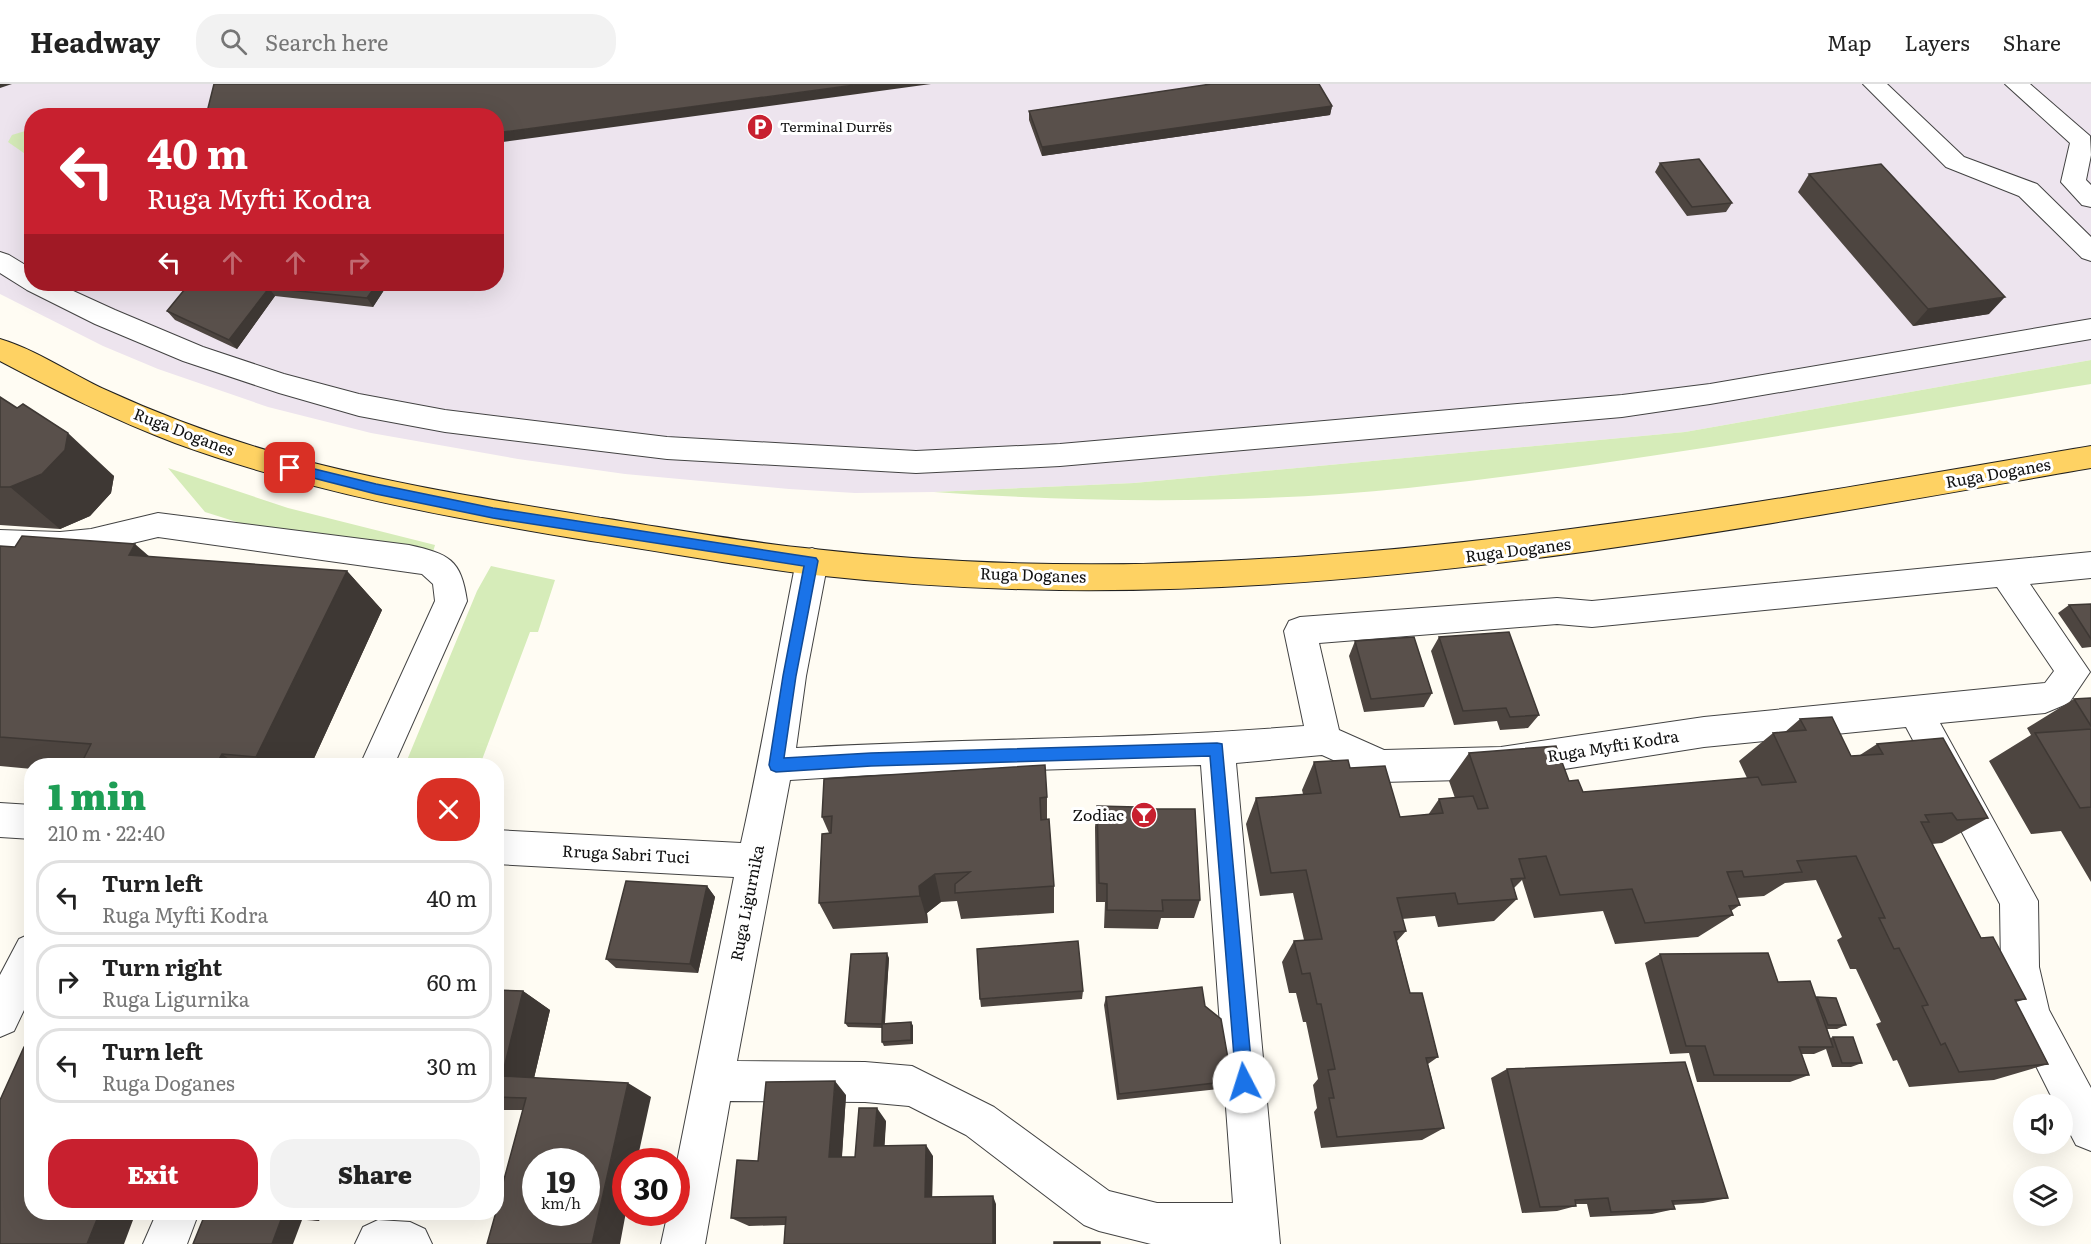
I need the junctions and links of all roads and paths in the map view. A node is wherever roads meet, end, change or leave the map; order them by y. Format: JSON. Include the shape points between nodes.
{"nodes":[{"id":1,"x":1874,"y":84,"type":"edge"},
{"id":2,"x":2016,"y":84,"type":"edge"},
{"id":3,"x":2085,"y":187,"type":"edge"},
{"id":4,"x":2028,"y":190,"type":"junction"},
{"id":5,"x":2091,"y":223,"type":"edge"},
{"id":6,"x":2066,"y":228,"type":"junction"},
{"id":7,"x":2091,"y":252,"type":"edge"},
{"id":8,"x":0,"y":261,"type":"edge"},
{"id":9,"x":24,"y":276,"type":"edge"},
{"id":10,"x":51,"y":291,"type":"edge"},
{"id":11,"x":2091,"y":329,"type":"edge"},
{"id":12,"x":0,"y":349,"type":"edge"},
{"id":13,"x":2091,"y":457,"type":"edge"},
{"id":14,"x":0,"y":542,"type":"edge"},
{"id":15,"x":812,"y":561,"type":"junction"},
{"id":16,"x":2091,"y":565,"type":"edge"},
{"id":17,"x":2006,"y":575,"type":"junction"},
{"id":18,"x":1915,"y":711,"type":"junction"},
{"id":19,"x":1324,"y":740,"type":"junction"},
{"id":20,"x":1217,"y":749,"type":"junction"},
{"id":21,"x":380,"y":758,"type":"edge"},
{"id":22,"x":776,"y":765,"type":"junction"},
{"id":23,"x":0,"y":820,"type":"edge"},
{"id":24,"x":24,"y":822,"type":"edge"},
{"id":25,"x":504,"y":847,"type":"edge"},
{"id":26,"x":755,"y":861,"type":"junction"},
{"id":27,"x":24,"y":975,"type":"edge"},
{"id":28,"x":15,"y":1000,"type":"edge"},
{"id":29,"x":714,"y":1081,"type":"junction"},
{"id":30,"x":2088,"y":1124,"type":"edge"},
{"id":31,"x":175,"y":1220,"type":"edge"},
{"id":32,"x":1157,"y":1234,"type":"edge"},
{"id":33,"x":1257,"y":1234,"type":"edge"},
{"id":34,"x":165,"y":1244,"type":"edge"},
{"id":35,"x":377,"y":1244,"type":"edge"},
{"id":36,"x":410,"y":1244,"type":"edge"},
{"id":37,"x":683,"y":1244,"type":"edge"}],
"edges":[{"from":1,"to":4,"type":"street","via":[[1955,162]]},
{"from":2,"to":3,"type":"street","via":[[2082,141]]},
{"from":3,"to":4,"type":"street"},
{"from":4,"to":6,"type":"street"},
{"from":5,"to":6,"type":"street"},
{"from":6,"to":7,"type":"street"},
{"from":8,"to":9,"type":"street"},
{"from":10,"to":11,"type":"street","via":[[193,354],[359,405],[445,421],[668,448],[916,462],[1072,454],[1622,406],[1720,393]]},
{"from":12,"to":15,"type":"main road","name":"Ruga Doganes","via":[[140,416],[269,463],[493,513]]},
{"from":13,"to":15,"type":"main road","name":"Ruga Doganes","via":[[1573,543],[1349,567],[1091,577],[953,573]]},
{"from":14,"to":21,"type":"street","via":[[91,541],[158,525],[431,563],[448,578],[451,602]]},
{"from":15,"to":22,"type":"street","name":"Ruga Ligurnika"},
{"from":16,"to":17,"type":"street"},
{"from":17,"to":18,"type":"street","name":"Ruga Myfti Kodra","via":[[2073,672],[2069,703],[2032,701]]},
{"from":17,"to":19,"type":"street","via":[[1592,614],[1557,611],[1300,631]]},
{"from":18,"to":19,"type":"street","name":"Ruga Myfti Kodra","via":[[1704,732],[1501,764],[1382,766]]},
{"from":18,"to":30,"type":"street","via":[[2019,901],[2020,967],[2031,1016]]},
{"from":19,"to":20,"type":"street","name":"Ruga Myfti Kodra"},
{"from":20,"to":22,"type":"street","name":"Ruga Myfti Kodra"},
{"from":20,"to":33,"type":"street"},
{"from":22,"to":26,"type":"street","name":"Ruga Ligurnika"},
{"from":23,"to":24,"type":"street"},
{"from":25,"to":26,"type":"street","name":"Rruga Sabri Tuci"},
{"from":26,"to":29,"type":"street","name":"Ruga Ligurnika"},
{"from":27,"to":28,"type":"street"},
{"from":29,"to":32,"type":"street","via":[[912,1086],[980,1121],[1099,1210]]},
{"from":29,"to":37,"type":"street","name":"Ruga Ligurnika"},
{"from":31,"to":34,"type":"street"},
{"from":32,"to":33,"type":"street"},
{"from":35,"to":36,"type":"street"}]}
